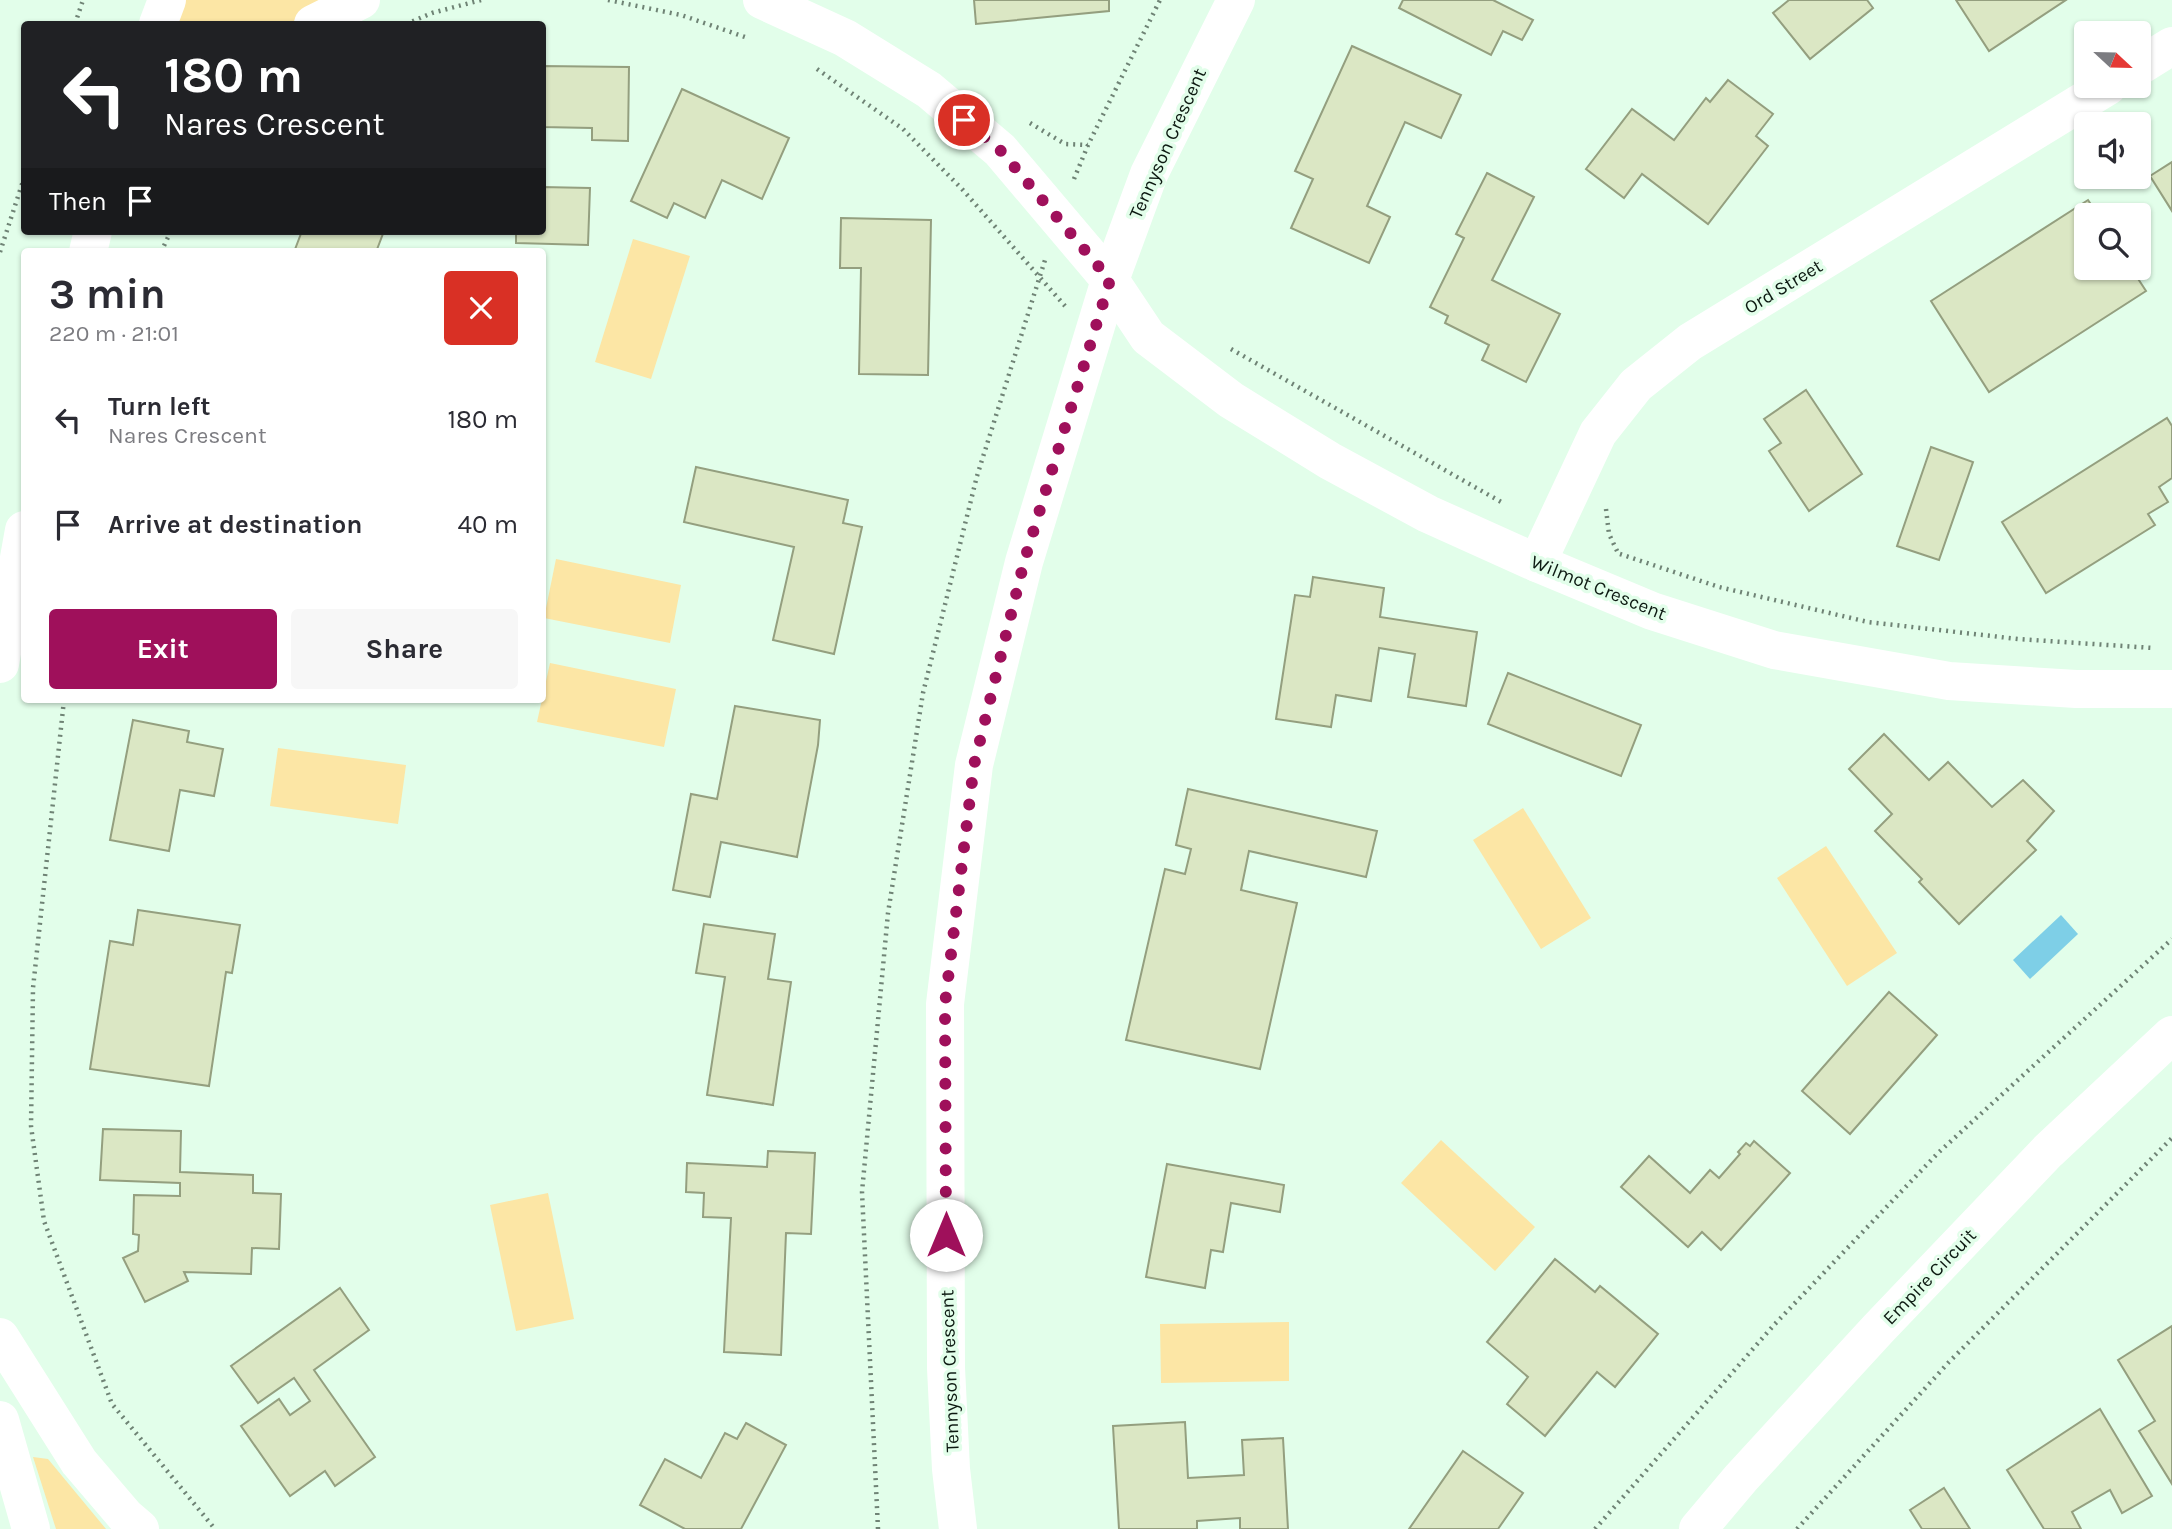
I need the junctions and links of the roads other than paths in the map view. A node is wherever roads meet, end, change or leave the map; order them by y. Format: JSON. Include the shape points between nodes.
{"nodes":[{"id":1,"x":167,"y":0,"type":"edge"},
{"id":2,"x":361,"y":0,"type":"edge"},
{"id":3,"x":762,"y":0,"type":"edge"},
{"id":4,"x":1236,"y":0,"type":"edge"},
{"id":5,"x":159,"y":21,"type":"edge"},
{"id":6,"x":319,"y":21,"type":"edge"},
{"id":7,"x":2172,"y":46,"type":"edge"},
{"id":8,"x":2151,"y":59,"type":"edge"},
{"id":9,"x":2088,"y":98,"type":"edge"},
{"id":10,"x":1110,"y":280,"type":"junction"},
{"id":11,"x":21,"y":547,"type":"edge"},
{"id":12,"x":1537,"y":563,"type":"junction"},
{"id":13,"x":0,"y":664,"type":"edge"},
{"id":14,"x":2172,"y":689,"type":"edge"},
{"id":15,"x":2172,"y":1035,"type":"edge"},
{"id":16,"x":0,"y":1337,"type":"edge"},
{"id":17,"x":0,"y":1420,"type":"edge"},
{"id":18,"x":31,"y":1529,"type":"edge"},
{"id":19,"x":139,"y":1529,"type":"edge"},
{"id":20,"x":958,"y":1529,"type":"edge"},
{"id":21,"x":1698,"y":1529,"type":"edge"}],
"edges":[{"from":1,"to":5,"type":"street"},
{"from":2,"to":6,"type":"street"},
{"from":3,"to":10,"type":"street","name":"Wilmot Crescent","via":[[845,38],[929,90],[1000,150]]},
{"from":4,"to":10,"type":"street","name":"Tennyson Crescent","via":[[1149,174]]},
{"from":7,"to":8,"type":"street"},
{"from":9,"to":12,"type":"street","name":"Ord Street","via":[[1690,342],[1636,384],[1598,433]]},
{"from":10,"to":12,"type":"street","name":"Wilmot Crescent","via":[[1148,337],[1231,400],[1416,507]]},
{"from":10,"to":20,"type":"street","name":"Tennyson Crescent","via":[[1024,562],[974,765],[945,1004],[946,1368]]},
{"from":11,"to":13,"type":"street"},
{"from":12,"to":14,"type":"street","name":"Wilmot Crescent","via":[[1652,611],[1774,650],[1949,681]]},
{"from":15,"to":21,"type":"street","name":"Empire Circuit","via":[[2039,1161],[1870,1338]]},
{"from":16,"to":19,"type":"street","via":[[79,1462]]},
{"from":17,"to":18,"type":"street"}]}
